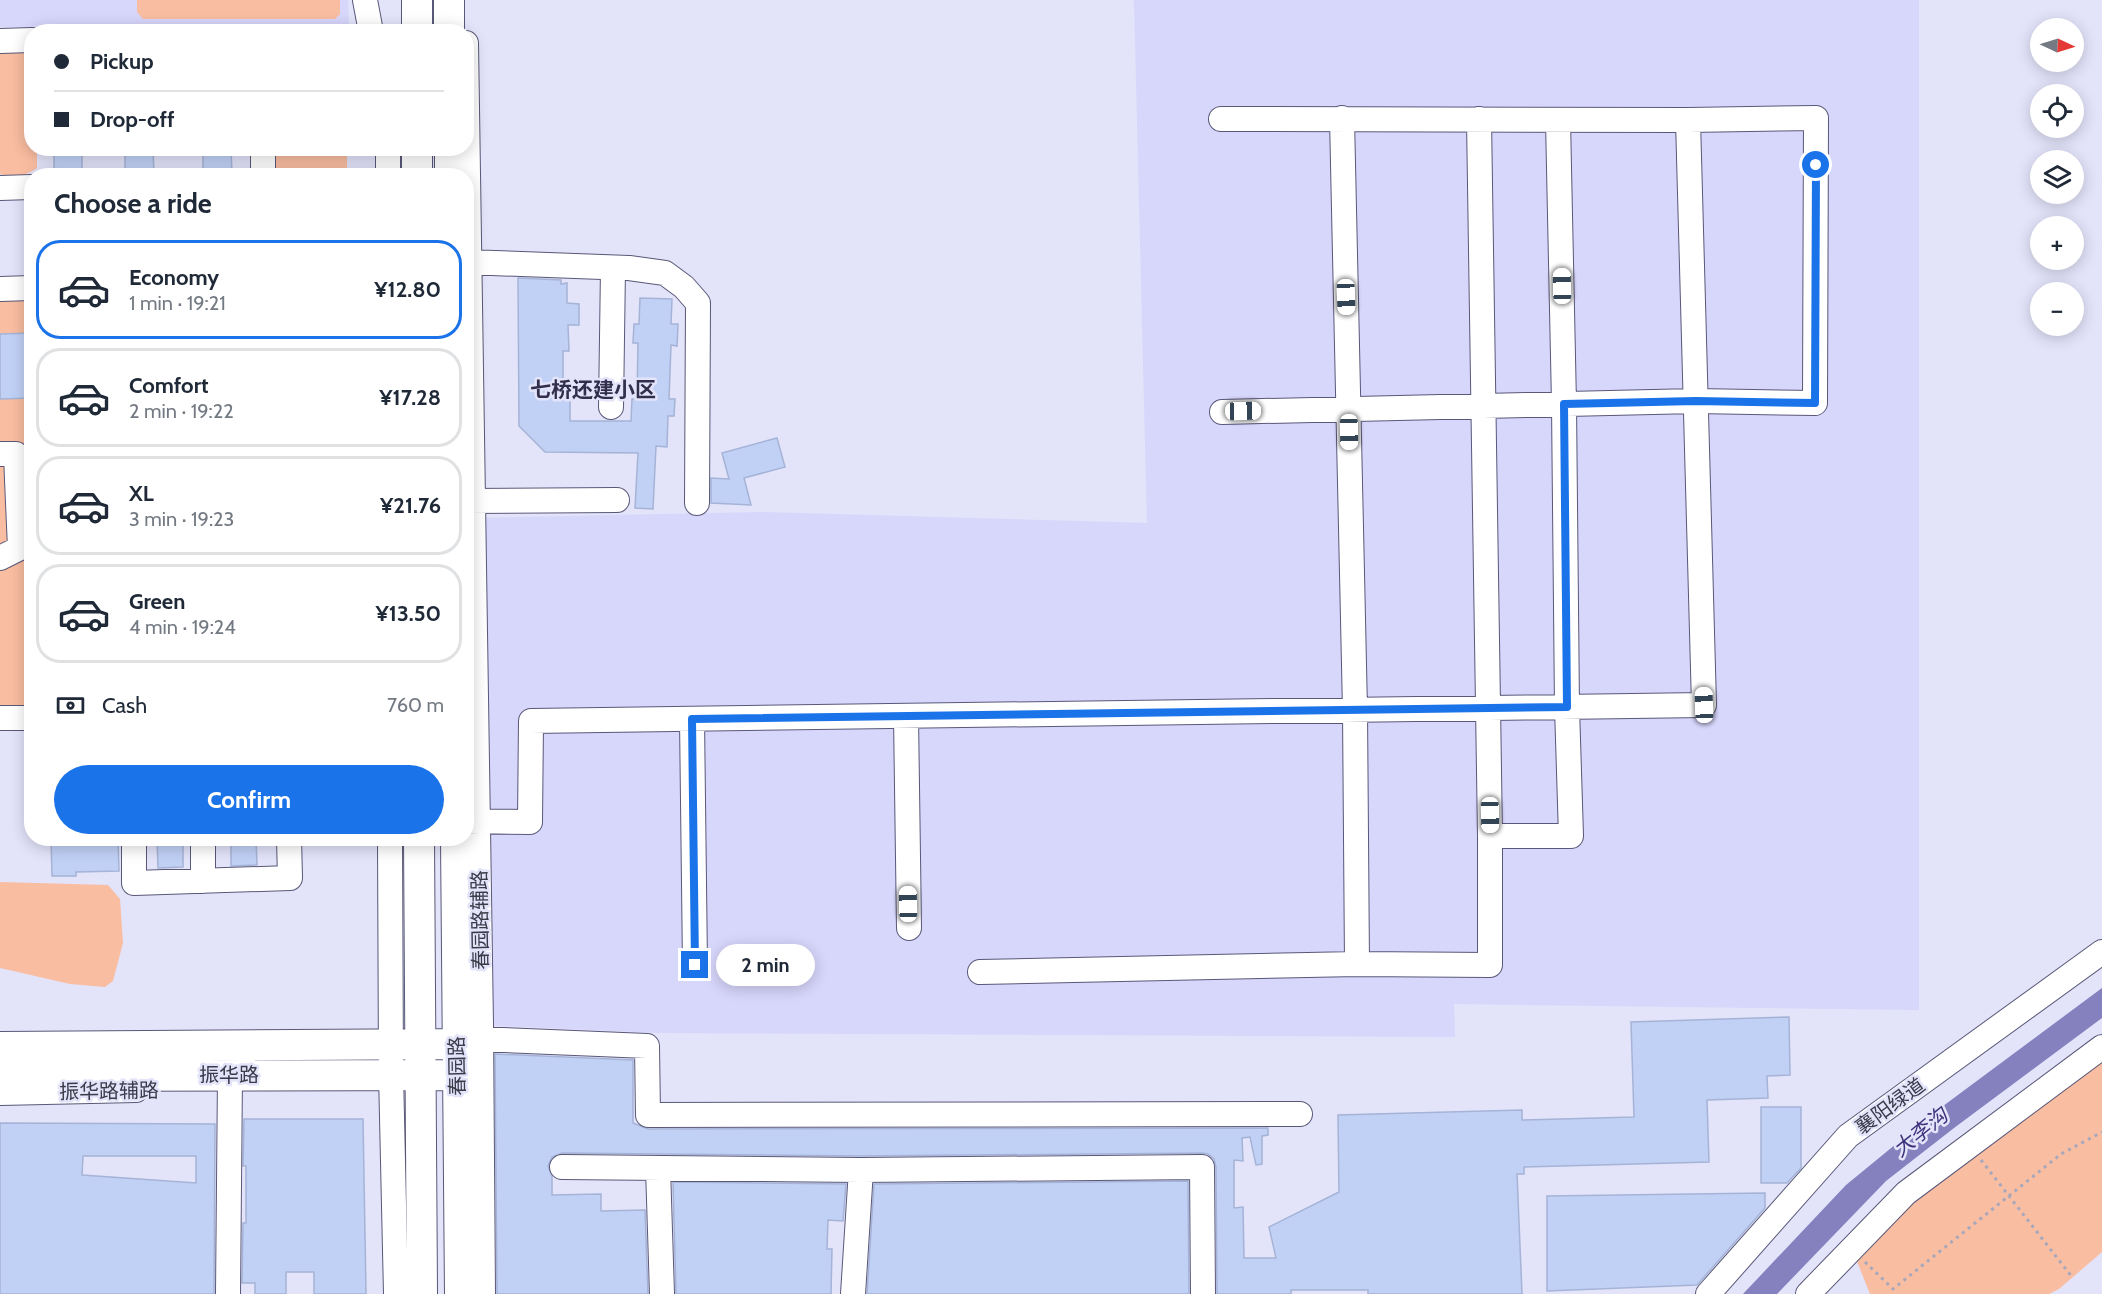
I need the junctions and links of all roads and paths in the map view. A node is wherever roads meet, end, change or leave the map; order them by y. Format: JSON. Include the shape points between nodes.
{"nodes":[{"id":1,"x":365,"y":0,"type":"edge"},
{"id":2,"x":417,"y":0,"type":"edge"},
{"id":3,"x":448,"y":0,"type":"edge"},
{"id":4,"x":455,"y":0,"type":"edge"},
{"id":5,"x":370,"y":24,"type":"edge"},
{"id":6,"x":417,"y":24,"type":"edge"},
{"id":7,"x":449,"y":24,"type":"edge"},
{"id":8,"x":462,"y":24,"type":"edge"},
{"id":9,"x":24,"y":40,"type":"edge"},
{"id":10,"x":0,"y":41,"type":"edge"},
{"id":11,"x":1342,"y":118,"type":"junction"},
{"id":12,"x":1221,"y":119,"type":"dead end"},
{"id":13,"x":1479,"y":119,"type":"junction"},
{"id":14,"x":1558,"y":120,"type":"junction"},
{"id":15,"x":1688,"y":120,"type":"junction"},
{"id":16,"x":24,"y":187,"type":"edge"},
{"id":17,"x":0,"y":188,"type":"edge"},
{"id":18,"x":474,"y":263,"type":"edge"},
{"id":19,"x":613,"y":268,"type":"junction"},
{"id":20,"x":24,"y":288,"type":"edge"},
{"id":21,"x":0,"y":289,"type":"edge"},
{"id":22,"x":1696,"y":401,"type":"junction"},
{"id":23,"x":1564,"y":404,"type":"junction"},
{"id":24,"x":1483,"y":406,"type":"junction"},
{"id":25,"x":611,"y":407,"type":"dead end"},
{"id":26,"x":1348,"y":409,"type":"junction"},
{"id":27,"x":1222,"y":412,"type":"dead end"},
{"id":28,"x":0,"y":454,"type":"edge"},
{"id":29,"x":24,"y":480,"type":"edge"},
{"id":30,"x":617,"y":500,"type":"dead end"},
{"id":31,"x":474,"y":501,"type":"edge"},
{"id":32,"x":697,"y":503,"type":"dead end"},
{"id":33,"x":0,"y":558,"type":"edge"},
{"id":34,"x":1567,"y":707,"type":"junction"},
{"id":35,"x":1488,"y":709,"type":"junction"},
{"id":36,"x":1355,"y":710,"type":"junction"},
{"id":37,"x":906,"y":716,"type":"junction"},
{"id":38,"x":0,"y":718,"type":"edge"},
{"id":39,"x":24,"y":718,"type":"edge"},
{"id":40,"x":692,"y":719,"type":"junction"},
{"id":41,"x":474,"y":826,"type":"edge"},
{"id":42,"x":1490,"y":836,"type":"junction"},
{"id":43,"x":134,"y":846,"type":"edge"},
{"id":44,"x":203,"y":846,"type":"edge"},
{"id":45,"x":289,"y":846,"type":"edge"},
{"id":46,"x":405,"y":846,"type":"edge"},
{"id":47,"x":467,"y":846,"type":"edge"},
{"id":48,"x":203,"y":881,"type":"junction"},
{"id":49,"x":909,"y":927,"type":"dead end"},
{"id":50,"x":2102,"y":952,"type":"edge"},
{"id":51,"x":1357,"y":964,"type":"junction"},
{"id":52,"x":695,"y":965,"type":"dead end"},
{"id":53,"x":980,"y":972,"type":"dead end"},
{"id":54,"x":0,"y":1037,"type":"edge"},
{"id":55,"x":469,"y":1042,"type":"junction"},
{"id":56,"x":405,"y":1044,"type":"junction"},
{"id":57,"x":213,"y":1045,"type":"junction"},
{"id":58,"x":0,"y":1047,"type":"edge"},
{"id":59,"x":2102,"y":1047,"type":"edge"},
{"id":60,"x":406,"y":1073,"type":"junction"},
{"id":61,"x":222,"y":1075,"type":"junction"},
{"id":62,"x":458,"y":1075,"type":"junction"},
{"id":63,"x":0,"y":1076,"type":"edge"},
{"id":64,"x":0,"y":1093,"type":"edge"},
{"id":65,"x":1300,"y":1114,"type":"dead end"},
{"id":66,"x":2102,"y":1132,"type":"edge"},
{"id":67,"x":1970,"y":1146,"type":"junction"},
{"id":68,"x":562,"y":1167,"type":"dead end"},
{"id":69,"x":658,"y":1168,"type":"junction"},
{"id":70,"x":861,"y":1170,"type":"junction"},
{"id":71,"x":470,"y":1172,"type":"junction"},
{"id":72,"x":2009,"y":1196,"type":"junction"},
{"id":73,"x":1852,"y":1249,"type":"junction"},
{"id":74,"x":2072,"y":1277,"type":"dead end"},
{"id":75,"x":228,"y":1294,"type":"edge"},
{"id":76,"x":396,"y":1294,"type":"edge"},
{"id":77,"x":422,"y":1294,"type":"edge"},
{"id":78,"x":459,"y":1294,"type":"edge"},
{"id":79,"x":483,"y":1294,"type":"edge"},
{"id":80,"x":662,"y":1294,"type":"edge"},
{"id":81,"x":853,"y":1294,"type":"edge"},
{"id":82,"x":1203,"y":1294,"type":"edge"},
{"id":83,"x":1708,"y":1294,"type":"edge"},
{"id":84,"x":1808,"y":1294,"type":"edge"}],
"edges":[{"from":1,"to":5,"type":"street"},
{"from":2,"to":6,"type":"main road"},
{"from":3,"to":7,"type":"main road"},
{"from":4,"to":8,"type":"street"},
{"from":9,"to":10,"type":"street"},
{"from":11,"to":12,"type":"street"},
{"from":11,"to":13,"type":"street"},
{"from":11,"to":26,"type":"street"},
{"from":13,"to":14,"type":"street"},
{"from":13,"to":24,"type":"street"},
{"from":14,"to":15,"type":"street"},
{"from":14,"to":23,"type":"street"},
{"from":15,"to":22,"type":"street"},
{"from":15,"to":22,"type":"street","via":[[1816,118],[1815,403]]},
{"from":16,"to":17,"type":"street"},
{"from":18,"to":19,"type":"street"},
{"from":19,"to":25,"type":"street"},
{"from":19,"to":32,"type":"street","via":[[666,273],[698,303]]},
{"from":20,"to":21,"type":"street"},
{"from":22,"to":23,"type":"street"},
{"from":22,"to":34,"type":"street","via":[[1704,705]]},
{"from":23,"to":24,"type":"street"},
{"from":23,"to":34,"type":"street"},
{"from":24,"to":26,"type":"street"},
{"from":24,"to":35,"type":"street"},
{"from":26,"to":27,"type":"street"},
{"from":26,"to":36,"type":"street"},
{"from":28,"to":29,"type":"street","via":[[16,453]]},
{"from":29,"to":33,"type":"street","via":[[20,548]]},
{"from":30,"to":31,"type":"street"},
{"from":34,"to":35,"type":"street"},
{"from":34,"to":42,"type":"street","via":[[1571,836]]},
{"from":35,"to":36,"type":"street"},
{"from":35,"to":42,"type":"street"},
{"from":36,"to":37,"type":"street"},
{"from":36,"to":51,"type":"street"},
{"from":37,"to":40,"type":"street"},
{"from":37,"to":49,"type":"street"},
{"from":38,"to":39,"type":"street"},
{"from":40,"to":41,"type":"street","via":[[531,721],[530,822]]},
{"from":40,"to":52,"type":"street"},
{"from":42,"to":51,"type":"street","via":[[1490,965]]},
{"from":43,"to":48,"type":"street","via":[[134,883]]},
{"from":44,"to":48,"type":"street"},
{"from":45,"to":48,"type":"street","via":[[290,878]]},
{"from":46,"to":56,"type":"main road","name":"春园路"},
{"from":47,"to":55,"type":"main road","name":"春园路"},
{"from":50,"to":83,"type":"street","name":"襄阳绿道","via":[[1848,1136]]},
{"from":51,"to":53,"type":"street"},
{"from":54,"to":57,"type":"street","via":[[174,1036]]},
{"from":55,"to":56,"type":"main road","name":"振华路"},
{"from":55,"to":62,"type":"main road","name":"春园路"},
{"from":55,"to":65,"type":"street","via":[[647,1046],[648,1115]]},
{"from":55,"to":71,"type":"street"},
{"from":56,"to":57,"type":"main road","name":"振华路"},
{"from":56,"to":60,"type":"main road","name":"春园路"},
{"from":57,"to":58,"type":"main road","name":"振华路"},
{"from":59,"to":67,"type":"street"},
{"from":60,"to":61,"type":"main road","name":"振华路"},
{"from":60,"to":62,"type":"main road","name":"振华路"},
{"from":60,"to":76,"type":"street"},
{"from":60,"to":77,"type":"main road","name":"春园路"},
{"from":61,"to":63,"type":"main road","name":"振华路"},
{"from":61,"to":64,"type":"street","name":"振华路辅路","via":[[190,1089]]},
{"from":61,"to":75,"type":"street"},
{"from":62,"to":71,"type":"main road","name":"春园路"},
{"from":66,"to":72,"type":"path","via":[[2061,1154]]},
{"from":67,"to":72,"type":"path"},
{"from":67,"to":73,"type":"street","via":[[1906,1193]]},
{"from":68,"to":69,"type":"street"},
{"from":69,"to":70,"type":"street"},
{"from":69,"to":80,"type":"street"},
{"from":70,"to":81,"type":"street"},
{"from":70,"to":82,"type":"street","via":[[1202,1167]]},
{"from":71,"to":78,"type":"main road","name":"春园路"},
{"from":71,"to":79,"type":"street"},
{"from":72,"to":73,"type":"path","via":[[1893,1289]]},
{"from":72,"to":74,"type":"path"},
{"from":73,"to":84,"type":"street"}]}
